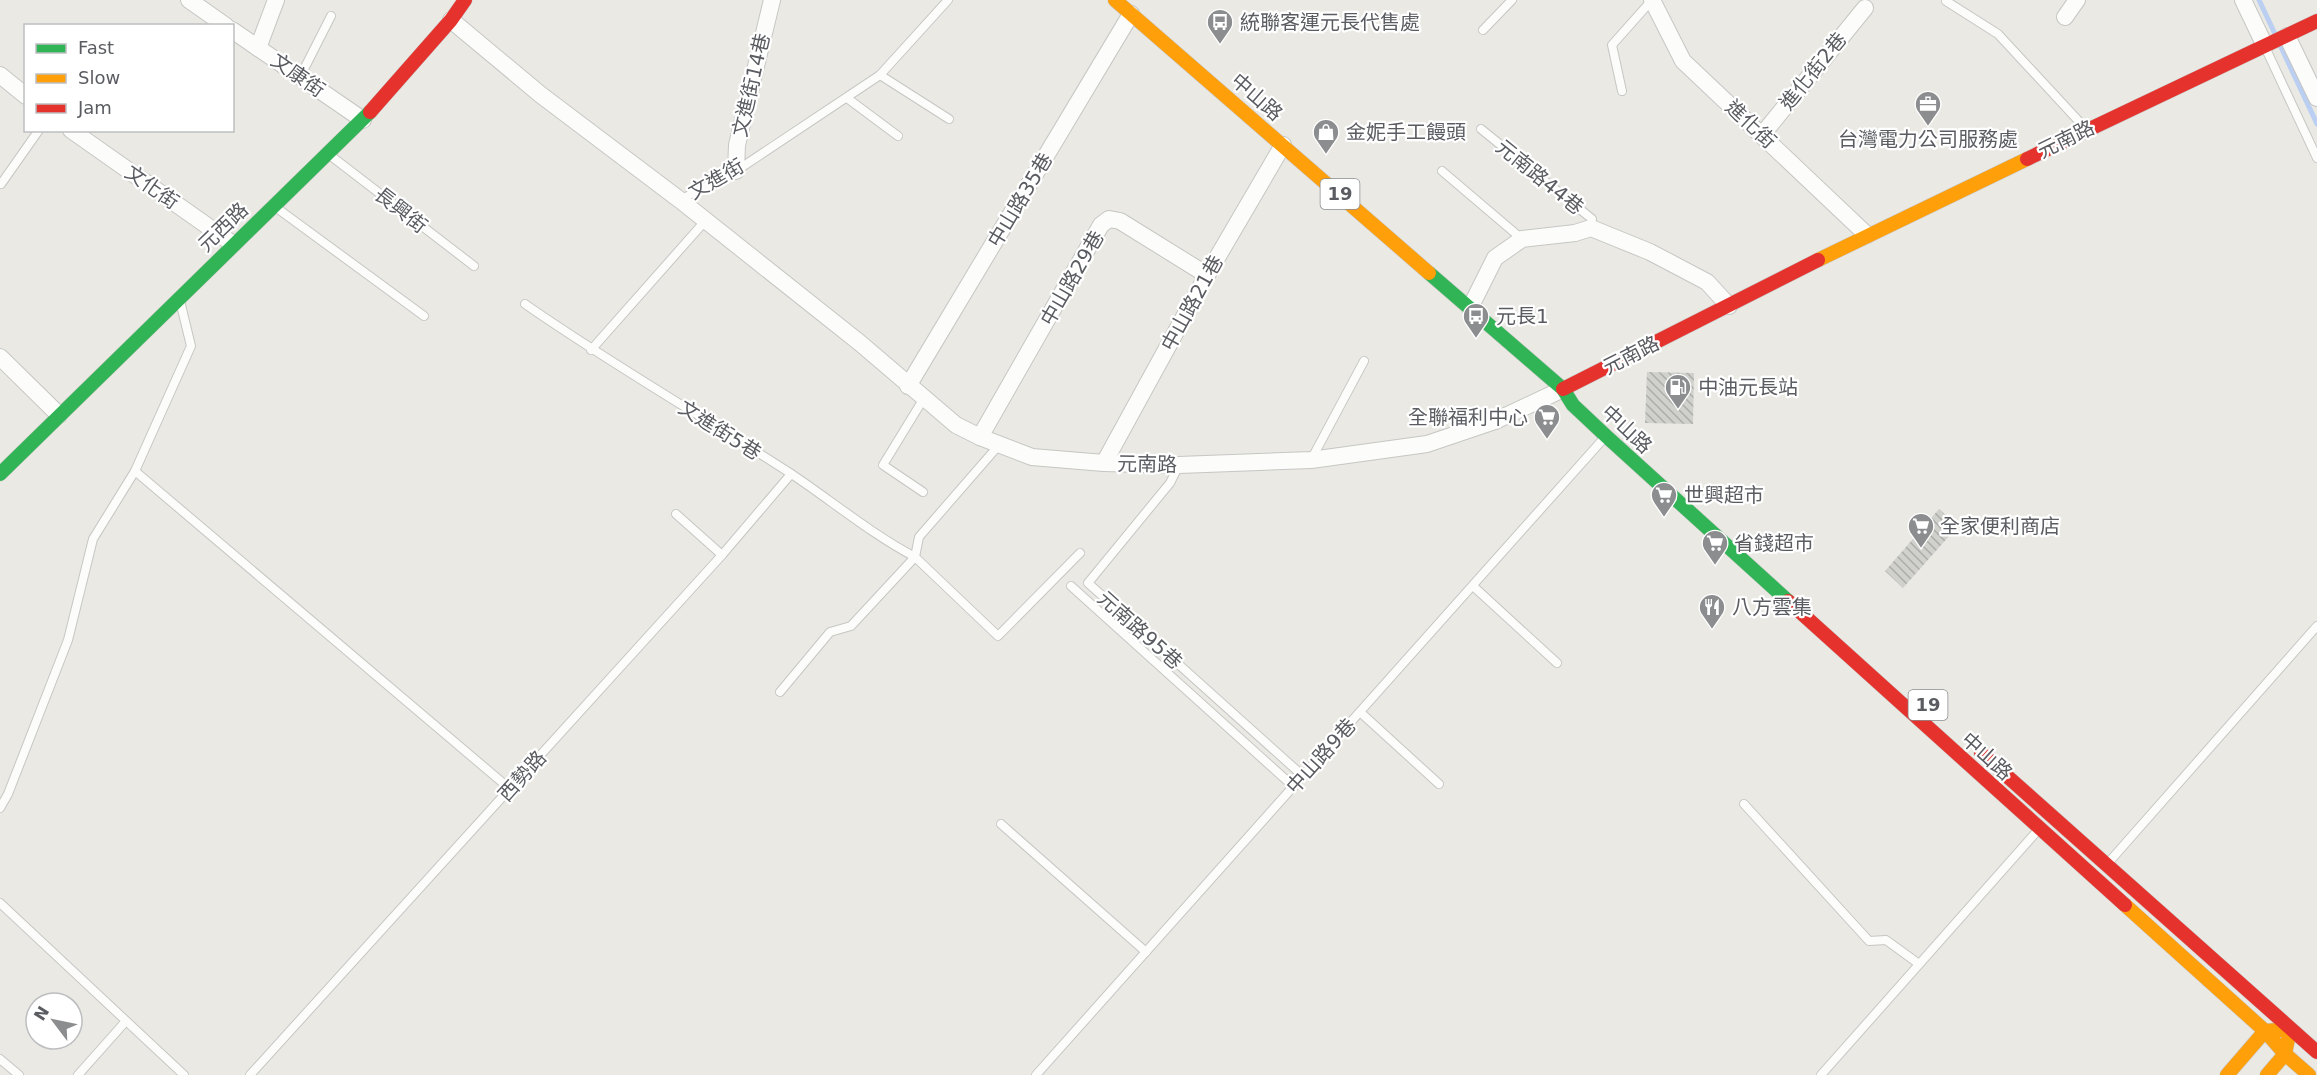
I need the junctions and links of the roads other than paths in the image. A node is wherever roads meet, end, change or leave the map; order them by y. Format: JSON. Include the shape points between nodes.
{"nodes":[{"id":1,"x":189,"y":0,"type":"edge"},
{"id":2,"x":276,"y":0,"type":"edge"},
{"id":3,"x":465,"y":0,"type":"edge"},
{"id":4,"x":772,"y":0,"type":"edge"},
{"id":5,"x":948,"y":0,"type":"edge"},
{"id":6,"x":1115,"y":0,"type":"edge"},
{"id":7,"x":1512,"y":0,"type":"edge"},
{"id":8,"x":1652,"y":0,"type":"edge"},
{"id":9,"x":2077,"y":0,"type":"edge"},
{"id":10,"x":2243,"y":0,"type":"edge"},
{"id":11,"x":1947,"y":1,"type":"edge"},
{"id":12,"x":1865,"y":8,"type":"dead end"},
{"id":13,"x":1131,"y":14,"type":"junction"},
{"id":14,"x":331,"y":16,"type":"dead end"},
{"id":15,"x":2065,"y":16,"type":"dead end"},
{"id":16,"x":451,"y":20,"type":"junction"},
{"id":17,"x":2317,"y":21,"type":"edge"},
{"id":18,"x":223,"y":24,"type":"edge"},
{"id":19,"x":1483,"y":30,"type":"dead end"},
{"id":20,"x":234,"y":31,"type":"edge"},
{"id":21,"x":2287,"y":36,"type":"junction"},
{"id":22,"x":2265,"y":46,"type":"junction"},
{"id":23,"x":258,"y":48,"type":"junction"},
{"id":24,"x":0,"y":75,"type":"edge"},
{"id":25,"x":880,"y":75,"type":"junction"},
{"id":26,"x":300,"y":77,"type":"junction"},
{"id":27,"x":1622,"y":91,"type":"dead end"},
{"id":28,"x":24,"y":94,"type":"edge"},
{"id":29,"x":847,"y":98,"type":"junction"},
{"id":30,"x":2317,"y":98,"type":"edge"},
{"id":31,"x":949,"y":119,"type":"dead end"},
{"id":32,"x":363,"y":120,"type":"junction"},
{"id":33,"x":1481,"y":129,"type":"dead end"},
{"id":34,"x":2087,"y":129,"type":"junction"},
{"id":35,"x":38,"y":132,"type":"edge"},
{"id":36,"x":74,"y":132,"type":"edge"},
{"id":37,"x":1762,"y":135,"type":"junction"},
{"id":38,"x":898,"y":136,"type":"dead end"},
{"id":39,"x":1283,"y":145,"type":"junction"},
{"id":40,"x":328,"y":153,"type":"junction"},
{"id":41,"x":2317,"y":158,"type":"edge"},
{"id":42,"x":736,"y":171,"type":"junction"},
{"id":43,"x":1442,"y":171,"type":"dead end"},
{"id":44,"x":1,"y":184,"type":"edge"},
{"id":45,"x":680,"y":200,"type":"junction"},
{"id":46,"x":273,"y":206,"type":"junction"},
{"id":47,"x":706,"y":220,"type":"junction"},
{"id":48,"x":1591,"y":228,"type":"junction"},
{"id":49,"x":1867,"y":235,"type":"junction"},
{"id":50,"x":1521,"y":239,"type":"junction"},
{"id":51,"x":233,"y":244,"type":"junction"},
{"id":52,"x":474,"y":266,"type":"dead end"},
{"id":53,"x":1207,"y":275,"type":"junction"},
{"id":54,"x":179,"y":297,"type":"junction"},
{"id":55,"x":525,"y":304,"type":"dead end"},
{"id":56,"x":1729,"y":306,"type":"junction"},
{"id":57,"x":1470,"y":308,"type":"junction"},
{"id":58,"x":424,"y":316,"type":"dead end"},
{"id":59,"x":591,"y":350,"type":"junction"},
{"id":60,"x":0,"y":357,"type":"edge"},
{"id":61,"x":1364,"y":362,"type":"dead end"},
{"id":62,"x":909,"y":386,"type":"junction"},
{"id":63,"x":1563,"y":389,"type":"junction"},
{"id":64,"x":1583,"y":395,"type":"dead end"},
{"id":65,"x":924,"y":398,"type":"junction"},
{"id":66,"x":59,"y":415,"type":"junction"},
{"id":67,"x":1606,"y":436,"type":"junction"},
{"id":68,"x":980,"y":437,"type":"junction"},
{"id":69,"x":999,"y":445,"type":"junction"},
{"id":70,"x":1311,"y":460,"type":"junction"},
{"id":71,"x":1104,"y":463,"type":"junction"},
{"id":72,"x":1179,"y":465,"type":"junction"},
{"id":73,"x":135,"y":471,"type":"junction"},
{"id":74,"x":0,"y":474,"type":"edge"},
{"id":75,"x":791,"y":474,"type":"junction"},
{"id":76,"x":923,"y":492,"type":"dead end"},
{"id":77,"x":676,"y":514,"type":"dead end"},
{"id":78,"x":1080,"y":553,"type":"dead end"},
{"id":79,"x":722,"y":555,"type":"junction"},
{"id":80,"x":915,"y":557,"type":"junction"},
{"id":81,"x":1071,"y":586,"type":"dead end"},
{"id":82,"x":1473,"y":586,"type":"junction"},
{"id":83,"x":2317,"y":626,"type":"edge"},
{"id":84,"x":1557,"y":663,"type":"dead end"},
{"id":85,"x":780,"y":692,"type":"dead end"},
{"id":86,"x":1360,"y":712,"type":"junction"},
{"id":87,"x":1972,"y":745,"type":"dead end"},
{"id":88,"x":1303,"y":776,"type":"junction"},
{"id":89,"x":1439,"y":784,"type":"dead end"},
{"id":90,"x":1294,"y":787,"type":"junction"},
{"id":91,"x":510,"y":789,"type":"junction"},
{"id":92,"x":1744,"y":804,"type":"dead end"},
{"id":93,"x":0,"y":808,"type":"edge"},
{"id":94,"x":2052,"y":817,"type":"junction"},
{"id":95,"x":1001,"y":824,"type":"dead end"},
{"id":96,"x":2039,"y":829,"type":"junction"},
{"id":97,"x":2107,"y":864,"type":"junction"},
{"id":98,"x":2096,"y":879,"type":"junction"},
{"id":99,"x":0,"y":903,"type":"edge"},
{"id":100,"x":1146,"y":952,"type":"junction"},
{"id":101,"x":1919,"y":963,"type":"junction"},
{"id":102,"x":126,"y":1021,"type":"junction"},
{"id":103,"x":2290,"y":1029,"type":"junction"},
{"id":104,"x":2265,"y":1032,"type":"junction"},
{"id":105,"x":2317,"y":1052,"type":"edge"},
{"id":106,"x":2285,"y":1054,"type":"junction"},
{"id":107,"x":0,"y":1059,"type":"edge"},
{"id":108,"x":19,"y":1075,"type":"edge"},
{"id":109,"x":78,"y":1075,"type":"edge"},
{"id":110,"x":184,"y":1075,"type":"edge"},
{"id":111,"x":250,"y":1075,"type":"edge"},
{"id":112,"x":1036,"y":1075,"type":"edge"},
{"id":113,"x":1821,"y":1075,"type":"edge"},
{"id":114,"x":2227,"y":1075,"type":"edge"},
{"id":115,"x":2267,"y":1075,"type":"edge"},
{"id":116,"x":2309,"y":1075,"type":"edge"}],
"edges":[{"from":1,"to":18,"type":"street"},
{"from":2,"to":23,"type":"street"},
{"from":3,"to":16,"type":"main road","name":"元西路"},
{"from":4,"to":42,"type":"street","name":"文進街14巷","via":[[739,133]]},
{"from":5,"to":25,"type":"lane","name":"文進街"},
{"from":6,"to":13,"type":"main road","name":"中山路","number":"19"},
{"from":7,"to":19,"type":"lane"},
{"from":8,"to":27,"type":"lane","via":[[1612,45]]},
{"from":8,"to":37,"type":"street","name":"進化街","via":[[1683,61]]},
{"from":9,"to":15,"type":"street"},
{"from":10,"to":22,"type":"street"},
{"from":11,"to":34,"type":"lane","via":[[1998,34]]},
{"from":12,"to":37,"type":"street","name":"進化街2巷"},
{"from":13,"to":39,"type":"main road","name":"中山路","number":"19"},
{"from":13,"to":62,"type":"street","name":"中山路35巷"},
{"from":14,"to":26,"type":"lane"},
{"from":16,"to":32,"type":"main road","name":"元西路"},
{"from":16,"to":45,"type":"street","name":"文進街","via":[[541,95]]},
{"from":17,"to":21,"type":"main road","name":"元南路"},
{"from":20,"to":23,"type":"street","name":"文康街"},
{"from":21,"to":22,"type":"main road","name":"元南路"},
{"from":21,"to":30,"type":"street"},
{"from":22,"to":34,"type":"main road","name":"元南路"},
{"from":22,"to":41,"type":"lane"},
{"from":23,"to":26,"type":"street","name":"文康街"},
{"from":24,"to":28,"type":"street"},
{"from":25,"to":29,"type":"lane","name":"文進街"},
{"from":25,"to":31,"type":"lane"},
{"from":26,"to":32,"type":"street","name":"文康街"},
{"from":29,"to":38,"type":"lane"},
{"from":29,"to":42,"type":"lane","name":"文進街"},
{"from":32,"to":40,"type":"main road","name":"元西路"},
{"from":33,"to":48,"type":"lane","name":"元南路44巷","via":[[1592,219]]},
{"from":34,"to":49,"type":"main road","name":"元南路"},
{"from":35,"to":44,"type":"lane"},
{"from":36,"to":51,"type":"street","name":"文化街"},
{"from":37,"to":49,"type":"street","name":"進化街"},
{"from":39,"to":53,"type":"street","name":"中山路21巷"},
{"from":39,"to":57,"type":"main road","name":"中山路","number":"19"},
{"from":40,"to":46,"type":"main road","name":"元西路"},
{"from":40,"to":52,"type":"lane","name":"長興街"},
{"from":42,"to":45,"type":"lane","name":"文進街"},
{"from":43,"to":50,"type":"lane"},
{"from":45,"to":47,"type":"street"},
{"from":46,"to":51,"type":"main road","name":"元西路"},
{"from":46,"to":58,"type":"lane"},
{"from":47,"to":59,"type":"lane"},
{"from":47,"to":62,"type":"street"},
{"from":48,"to":50,"type":"street","name":"元南路44巷"},
{"from":48,"to":56,"type":"street","name":"元南路44巷","via":[[1650,252],[1707,282]]},
{"from":49,"to":56,"type":"main road","name":"元南路"},
{"from":50,"to":57,"type":"street","name":"元南路44巷","via":[[1495,258]]},
{"from":51,"to":54,"type":"main road","name":"元西路"},
{"from":53,"to":68,"type":"street","name":"中山路29巷","via":[[1120,221],[1110,219],[1101,225]]},
{"from":53,"to":71,"type":"street","name":"中山路21巷"},
{"from":54,"to":66,"type":"main road","name":"元西路"},
{"from":54,"to":73,"type":"lane","via":[[190,346]]},
{"from":55,"to":59,"type":"lane","name":"文進街5巷"},
{"from":56,"to":63,"type":"main road","name":"元南路"},
{"from":57,"to":63,"type":"main road","name":"中山路","number":"19"},
{"from":59,"to":75,"type":"lane","name":"文進街5巷"},
{"from":60,"to":66,"type":"street"},
{"from":61,"to":70,"type":"lane"},
{"from":62,"to":65,"type":"street","name":"元南路"},
{"from":63,"to":64,"type":"main road","name":"中山路","number":"19"},
{"from":63,"to":67,"type":"main road","name":"中山路","number":"19","via":[[1573,405]]},
{"from":63,"to":70,"type":"street","name":"元南路","via":[[1495,421],[1427,444]]},
{"from":65,"to":68,"type":"street","name":"元南路","via":[[956,425]]},
{"from":65,"to":76,"type":"lane","via":[[883,465]]},
{"from":66,"to":74,"type":"main road","name":"元西路"},
{"from":67,"to":82,"type":"lane","name":"中山路9巷"},
{"from":67,"to":96,"type":"main road","name":"中山路","number":"19"},
{"from":68,"to":69,"type":"street","name":"元南路"},
{"from":69,"to":71,"type":"street","name":"元南路","via":[[1032,457]]},
{"from":69,"to":80,"type":"lane","via":[[919,537]]},
{"from":70,"to":72,"type":"street","name":"元南路"},
{"from":71,"to":72,"type":"street","name":"元南路"},
{"from":72,"to":88,"type":"lane","name":"元南路95巷","via":[[1170,483],[1088,583]]},
{"from":73,"to":91,"type":"lane"},
{"from":73,"to":93,"type":"lane","via":[[93,539],[68,640]]},
{"from":75,"to":79,"type":"lane","name":"西勢路"},
{"from":75,"to":80,"type":"lane","name":"文進街5巷","via":[[887,542]]},
{"from":77,"to":79,"type":"lane"},
{"from":78,"to":80,"type":"lane","name":"文進街5巷","via":[[998,636]]},
{"from":79,"to":91,"type":"lane","name":"西勢路"},
{"from":80,"to":85,"type":"lane","via":[[851,626],[830,632]]},
{"from":81,"to":90,"type":"lane"},
{"from":82,"to":84,"type":"lane"},
{"from":82,"to":86,"type":"lane","name":"中山路9巷"},
{"from":83,"to":97,"type":"lane"},
{"from":86,"to":88,"type":"lane","name":"中山路9巷"},
{"from":86,"to":89,"type":"lane"},
{"from":87,"to":94,"type":"main road","name":"中山路"},
{"from":88,"to":90,"type":"lane","name":"中山路9巷"},
{"from":90,"to":100,"type":"lane","name":"中山路9巷"},
{"from":91,"to":111,"type":"lane","name":"西勢路"},
{"from":92,"to":101,"type":"lane","via":[[1869,941],[1886,940]]},
{"from":94,"to":96,"type":"lane"},
{"from":94,"to":97,"type":"main road","name":"中山路"},
{"from":95,"to":100,"type":"lane"},
{"from":96,"to":98,"type":"main road","name":"中山路","number":"19"},
{"from":96,"to":101,"type":"lane"},
{"from":97,"to":98,"type":"lane"},
{"from":97,"to":103,"type":"main road","name":"中山路"},
{"from":98,"to":104,"type":"main road","name":"中山路","number":"19"},
{"from":99,"to":102,"type":"lane"},
{"from":100,"to":112,"type":"lane","name":"中山路9巷"},
{"from":101,"to":113,"type":"lane"},
{"from":102,"to":109,"type":"lane"},
{"from":102,"to":110,"type":"lane"},
{"from":103,"to":104,"type":"main road"},
{"from":103,"to":105,"type":"main road","name":"中山路"},
{"from":103,"to":106,"type":"main road"},
{"from":104,"to":106,"type":"main road","name":"中山路","number":"19"},
{"from":104,"to":114,"type":"main road"},
{"from":106,"to":115,"type":"main road"},
{"from":106,"to":116,"type":"main road","name":"中山路","number":"19"},
{"from":107,"to":108,"type":"lane"}]}
